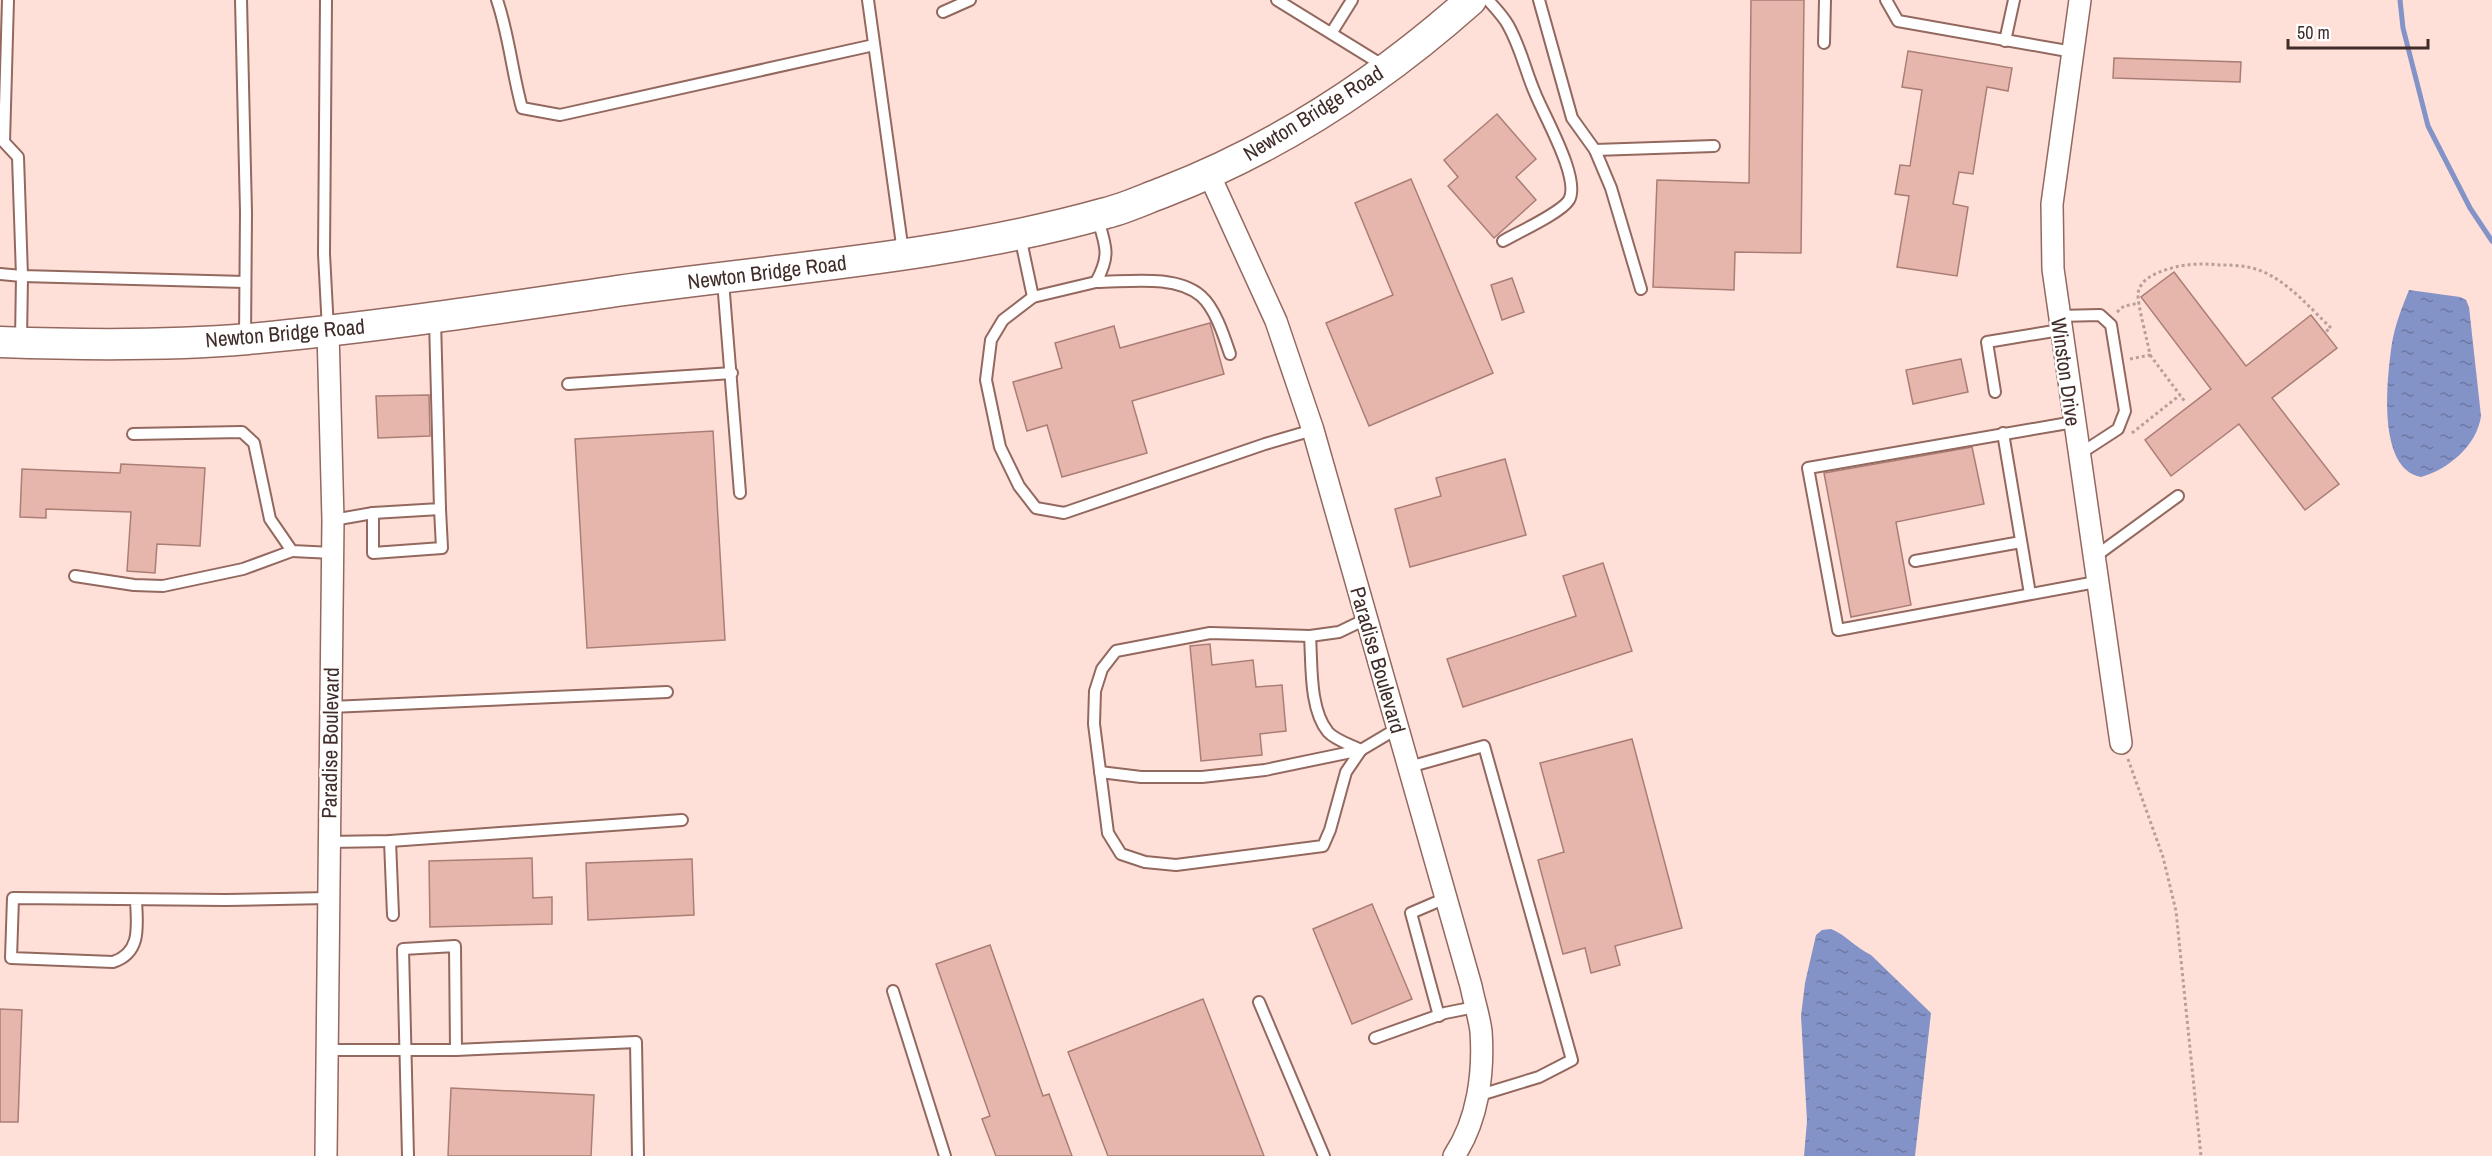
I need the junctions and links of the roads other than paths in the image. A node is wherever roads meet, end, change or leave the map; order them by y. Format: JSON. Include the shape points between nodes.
{"nodes":[{"id":1,"x":8,"y":0,"type":"edge"},
{"id":2,"x":241,"y":0,"type":"edge"},
{"id":3,"x":326,"y":0,"type":"edge"},
{"id":4,"x":497,"y":0,"type":"edge"},
{"id":5,"x":868,"y":0,"type":"edge"},
{"id":6,"x":970,"y":0,"type":"edge"},
{"id":7,"x":1277,"y":0,"type":"edge"},
{"id":8,"x":1352,"y":0,"type":"edge"},
{"id":9,"x":1471,"y":0,"type":"edge"},
{"id":10,"x":1488,"y":0,"type":"edge"},
{"id":11,"x":1539,"y":0,"type":"edge"},
{"id":12,"x":1825,"y":0,"type":"edge"},
{"id":13,"x":1886,"y":0,"type":"edge"},
{"id":14,"x":2014,"y":0,"type":"edge"},
{"id":15,"x":2080,"y":0,"type":"edge"},
{"id":16,"x":943,"y":12,"type":"dead end"},
{"id":17,"x":1332,"y":33,"type":"junction"},
{"id":18,"x":2005,"y":41,"type":"junction"},
{"id":19,"x":1824,"y":43,"type":"dead end"},
{"id":20,"x":874,"y":45,"type":"junction"},
{"id":21,"x":2073,"y":52,"type":"junction"},
{"id":22,"x":1388,"y":68,"type":"junction"},
{"id":23,"x":1714,"y":146,"type":"dead end"},
{"id":24,"x":1595,"y":150,"type":"junction"},
{"id":25,"x":1209,"y":174,"type":"junction"},
{"id":26,"x":1097,"y":215,"type":"junction"},
{"id":27,"x":1019,"y":236,"type":"junction"},
{"id":28,"x":1503,"y":241,"type":"dead end"},
{"id":29,"x":903,"y":255,"type":"junction"},
{"id":30,"x":0,"y":274,"type":"edge"},
{"id":31,"x":22,"y":276,"type":"junction"},
{"id":32,"x":723,"y":276,"type":"junction"},
{"id":33,"x":245,"y":282,"type":"junction"},
{"id":34,"x":1096,"y":282,"type":"junction"},
{"id":35,"x":1641,"y":288,"type":"dead end"},
{"id":36,"x":1033,"y":297,"type":"junction"},
{"id":37,"x":435,"y":317,"type":"junction"},
{"id":38,"x":2059,"y":323,"type":"junction"},
{"id":39,"x":328,"y":330,"type":"junction"},
{"id":40,"x":245,"y":339,"type":"junction"},
{"id":41,"x":10,"y":343,"type":"edge"},
{"id":42,"x":1230,"y":354,"type":"dead end"},
{"id":43,"x":732,"y":373,"type":"junction"},
{"id":44,"x":568,"y":384,"type":"dead end"},
{"id":45,"x":1995,"y":393,"type":"dead end"},
{"id":46,"x":2074,"y":422,"type":"junction"},
{"id":47,"x":1314,"y":430,"type":"junction"},
{"id":48,"x":2003,"y":433,"type":"junction"},
{"id":49,"x":133,"y":434,"type":"dead end"},
{"id":50,"x":2078,"y":455,"type":"junction"},
{"id":51,"x":740,"y":493,"type":"dead end"},
{"id":52,"x":2178,"y":496,"type":"dead end"},
{"id":53,"x":440,"y":509,"type":"junction"},
{"id":54,"x":373,"y":513,"type":"junction"},
{"id":55,"x":333,"y":520,"type":"junction"},
{"id":56,"x":2021,"y":542,"type":"junction"},
{"id":57,"x":292,"y":551,"type":"junction"},
{"id":58,"x":333,"y":553,"type":"junction"},
{"id":59,"x":2093,"y":558,"type":"junction"},
{"id":60,"x":1915,"y":561,"type":"dead end"},
{"id":61,"x":75,"y":576,"type":"dead end"},
{"id":62,"x":2096,"y":582,"type":"junction"},
{"id":63,"x":2030,"y":594,"type":"junction"},
{"id":64,"x":1366,"y":619,"type":"junction"},
{"id":65,"x":1310,"y":636,"type":"junction"},
{"id":66,"x":666,"y":692,"type":"dead end"},
{"id":67,"x":331,"y":707,"type":"junction"},
{"id":68,"x":1398,"y":728,"type":"junction"},
{"id":69,"x":2121,"y":743,"type":"road end"},
{"id":70,"x":1361,"y":750,"type":"junction"},
{"id":71,"x":1409,"y":767,"type":"junction"},
{"id":72,"x":1100,"y":772,"type":"junction"},
{"id":73,"x":682,"y":820,"type":"dead end"},
{"id":74,"x":390,"y":841,"type":"junction"},
{"id":75,"x":328,"y":842,"type":"junction"},
{"id":76,"x":328,"y":898,"type":"junction"},
{"id":77,"x":1446,"y":898,"type":"junction"},
{"id":78,"x":136,"y":900,"type":"junction"},
{"id":79,"x":393,"y":915,"type":"dead end"},
{"id":80,"x":894,"y":991,"type":"dead end"},
{"id":81,"x":1259,"y":1002,"type":"dead end"},
{"id":82,"x":1476,"y":1007,"type":"junction"},
{"id":83,"x":1440,"y":1016,"type":"junction"},
{"id":84,"x":1375,"y":1038,"type":"dead end"},
{"id":85,"x":327,"y":1050,"type":"junction"},
{"id":86,"x":406,"y":1050,"type":"junction"},
{"id":87,"x":456,"y":1050,"type":"junction"},
{"id":88,"x":1477,"y":1096,"type":"junction"},
{"id":89,"x":326,"y":1156,"type":"edge"},
{"id":90,"x":408,"y":1156,"type":"edge"},
{"id":91,"x":638,"y":1156,"type":"edge"},
{"id":92,"x":945,"y":1156,"type":"edge"},
{"id":93,"x":1324,"y":1156,"type":"edge"},
{"id":94,"x":1454,"y":1156,"type":"edge"}],
"edges":[{"from":1,"to":31,"type":"lane","via":[[4,142],[18,157]]},
{"from":2,"to":33,"type":"lane"},
{"from":3,"to":39,"type":"lane","via":[[324,254]]},
{"from":4,"to":20,"type":"lane","via":[[522,108],[560,115]]},
{"from":5,"to":20,"type":"lane"},
{"from":6,"to":16,"type":"lane"},
{"from":7,"to":17,"type":"lane"},
{"from":8,"to":17,"type":"lane"},
{"from":9,"to":22,"type":"main road","name":"Newton Bridge Road"},
{"from":10,"to":28,"type":"lane","via":[[1507,24],[1524,58],[1534,91],[1565,157],[1572,189],[1568,201],[1550,216]]},
{"from":11,"to":24,"type":"lane","via":[[1572,118]]},
{"from":12,"to":19,"type":"lane"},
{"from":13,"to":18,"type":"lane","via":[[1898,21]]},
{"from":14,"to":18,"type":"lane"},
{"from":15,"to":21,"type":"street","name":"Winston Drive"},
{"from":17,"to":22,"type":"lane"},
{"from":18,"to":21,"type":"lane"},
{"from":20,"to":29,"type":"lane"},
{"from":21,"to":38,"type":"street","name":"Winston Drive","via":[[2052,204]]},
{"from":22,"to":25,"type":"main road","name":"Newton Bridge Road","via":[[1285,136]]},
{"from":23,"to":24,"type":"lane"},
{"from":24,"to":35,"type":"lane","via":[[1611,188]]},
{"from":25,"to":26,"type":"main road","name":"Newton Bridge Road"},
{"from":25,"to":47,"type":"street","name":"Paradise Boulevard","via":[[1276,321]]},
{"from":26,"to":27,"type":"main road","name":"Newton Bridge Road"},
{"from":26,"to":34,"type":"lane","via":[[1106,245],[1106,264]]},
{"from":27,"to":29,"type":"main road","name":"Newton Bridge Road"},
{"from":27,"to":36,"type":"lane"},
{"from":29,"to":32,"type":"main road","name":"Newton Bridge Road"},
{"from":30,"to":31,"type":"lane"},
{"from":31,"to":33,"type":"lane"},
{"from":31,"to":41,"type":"lane"},
{"from":32,"to":37,"type":"main road","name":"Newton Bridge Road"},
{"from":32,"to":43,"type":"lane"},
{"from":33,"to":40,"type":"lane"},
{"from":34,"to":36,"type":"lane"},
{"from":34,"to":42,"type":"lane","via":[[1177,284],[1201,296],[1222,328]]},
{"from":36,"to":47,"type":"lane","via":[[1003,320],[991,340],[986,380],[999,447],[1019,486],[1036,508],[1064,513]]},
{"from":37,"to":39,"type":"main road","name":"Newton Bridge Road"},
{"from":37,"to":53,"type":"lane"},
{"from":38,"to":45,"type":"lane","via":[[1987,342]]},
{"from":38,"to":46,"type":"street","name":"Winston Drive"},
{"from":38,"to":50,"type":"lane","via":[[2103,318],[2111,325],[2117,362],[2124,411],[2116,430]]},
{"from":39,"to":40,"type":"main road","name":"Newton Bridge Road"},
{"from":39,"to":55,"type":"street","name":"Paradise Boulevard"},
{"from":40,"to":41,"type":"main road","name":"Newton Bridge Road","via":[[143,344]]},
{"from":43,"to":44,"type":"lane"},
{"from":43,"to":51,"type":"lane"},
{"from":46,"to":48,"type":"lane"},
{"from":46,"to":50,"type":"street","name":"Winston Drive"},
{"from":47,"to":64,"type":"street","name":"Paradise Boulevard"},
{"from":48,"to":56,"type":"lane"},
{"from":48,"to":63,"type":"lane","via":[[1808,468],[1838,630]]},
{"from":49,"to":57,"type":"lane","via":[[242,432],[254,443],[270,519]]},
{"from":50,"to":59,"type":"street","name":"Winston Drive"},
{"from":52,"to":59,"type":"lane"},
{"from":53,"to":54,"type":"lane"},
{"from":53,"to":54,"type":"lane","via":[[442,548],[373,553]]},
{"from":54,"to":55,"type":"lane"},
{"from":55,"to":58,"type":"street","name":"Paradise Boulevard"},
{"from":56,"to":60,"type":"lane"},
{"from":56,"to":63,"type":"lane"},
{"from":57,"to":58,"type":"lane"},
{"from":57,"to":61,"type":"lane","via":[[243,569],[163,586]]},
{"from":58,"to":67,"type":"street","name":"Paradise Boulevard"},
{"from":59,"to":62,"type":"street","name":"Winston Drive"},
{"from":62,"to":63,"type":"lane"},
{"from":62,"to":69,"type":"street","name":"Winston Drive"},
{"from":64,"to":65,"type":"lane","via":[[1339,632]]},
{"from":64,"to":68,"type":"street","name":"Paradise Boulevard"},
{"from":65,"to":70,"type":"lane","via":[[1313,695],[1323,723],[1329,734]]},
{"from":65,"to":72,"type":"lane","via":[[1210,633],[1116,651],[1102,669],[1095,691],[1094,724]]},
{"from":66,"to":67,"type":"lane"},
{"from":67,"to":75,"type":"street","name":"Paradise Boulevard"},
{"from":68,"to":70,"type":"lane"},
{"from":68,"to":71,"type":"street","name":"Paradise Boulevard"},
{"from":70,"to":72,"type":"lane","via":[[1265,770],[1202,777]]},
{"from":70,"to":72,"type":"lane","via":[[1346,772],[1323,846],[1176,866],[1121,854],[1108,833]]},
{"from":71,"to":77,"type":"street","name":"Paradise Boulevard"},
{"from":71,"to":88,"type":"lane","via":[[1484,746],[1572,1060],[1539,1077]]},
{"from":73,"to":74,"type":"lane"},
{"from":74,"to":75,"type":"lane"},
{"from":74,"to":79,"type":"lane"},
{"from":75,"to":76,"type":"street","name":"Paradise Boulevard"},
{"from":76,"to":78,"type":"lane"},
{"from":76,"to":85,"type":"street","name":"Paradise Boulevard"},
{"from":77,"to":82,"type":"street","name":"Paradise Boulevard"},
{"from":77,"to":83,"type":"lane","via":[[1411,913]]},
{"from":78,"to":78,"type":"lane","via":[[13,898],[12,958],[113,962],[125,958],[133,950]]},
{"from":80,"to":92,"type":"lane"},
{"from":81,"to":93,"type":"lane"},
{"from":82,"to":83,"type":"lane"},
{"from":82,"to":88,"type":"street","name":"Paradise Boulevard","via":[[1482,1070]]},
{"from":83,"to":84,"type":"lane"},
{"from":85,"to":86,"type":"lane"},
{"from":85,"to":89,"type":"street","name":"Paradise Boulevard"},
{"from":86,"to":87,"type":"lane"},
{"from":86,"to":87,"type":"lane","via":[[403,949],[455,946]]},
{"from":86,"to":90,"type":"lane"},
{"from":87,"to":91,"type":"lane","via":[[636,1042]]},
{"from":88,"to":94,"type":"street","name":"Paradise Boulevard","via":[[1462,1144]]}]}
